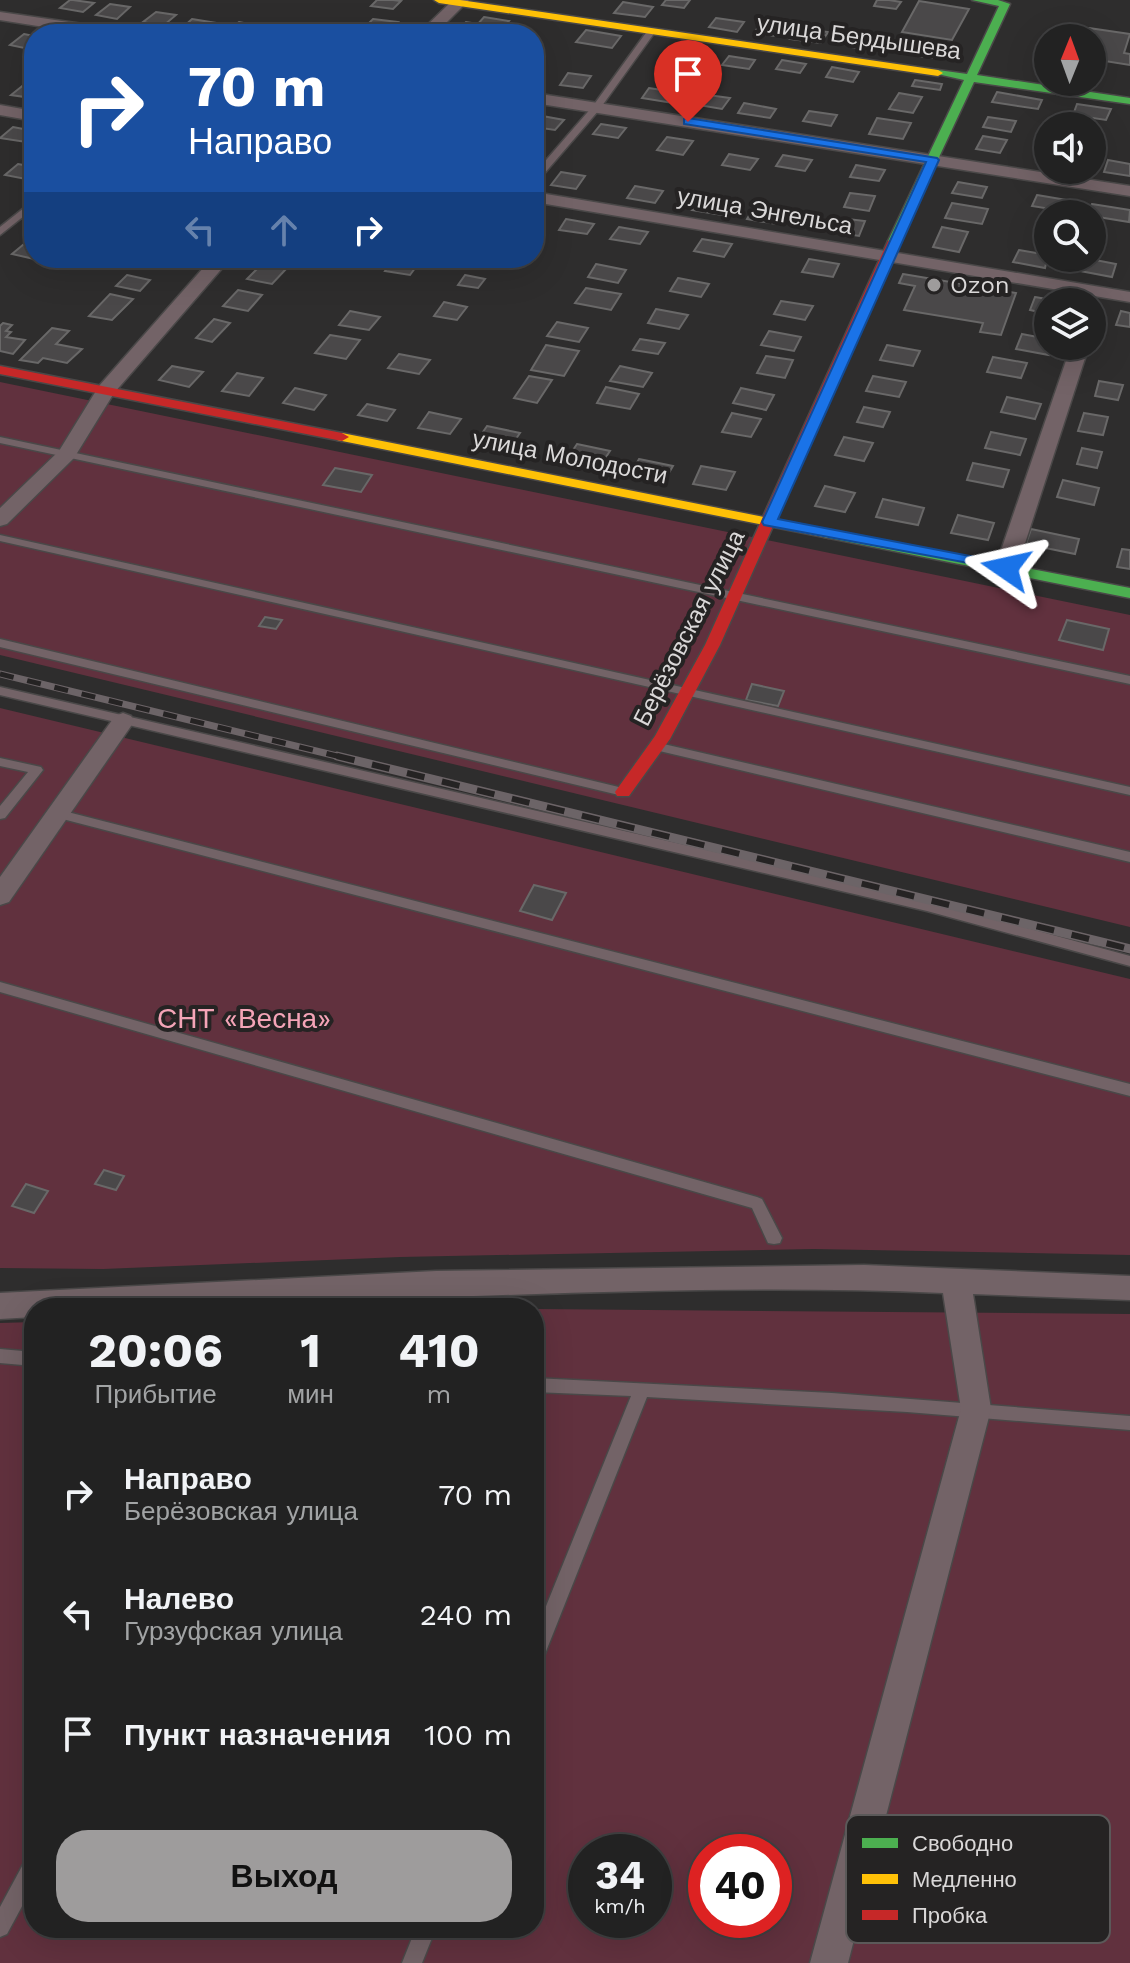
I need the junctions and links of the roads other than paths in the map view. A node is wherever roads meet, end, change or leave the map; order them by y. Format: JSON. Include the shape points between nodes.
{"nodes":[{"id":1,"x":439,"y":0,"type":"edge"},
{"id":2,"x":977,"y":0,"type":"edge"},
{"id":3,"x":460,"y":1,"type":"edge"},
{"id":4,"x":1005,"y":2,"type":"edge"},
{"id":5,"x":0,"y":16,"type":"edge"},
{"id":6,"x":52,"y":24,"type":"edge"},
{"id":7,"x":436,"y":24,"type":"edge"},
{"id":8,"x":651,"y":32,"type":"junction"},
{"id":9,"x":971,"y":77,"type":"junction"},
{"id":10,"x":544,"y":100,"type":"edge"},
{"id":11,"x":1130,"y":101,"type":"edge"},
{"id":12,"x":596,"y":108,"type":"junction"},
{"id":13,"x":0,"y":110,"type":"edge"},
{"id":14,"x":24,"y":114,"type":"edge"},
{"id":15,"x":933,"y":160,"type":"junction"},
{"id":16,"x":544,"y":168,"type":"edge"},
{"id":17,"x":1130,"y":191,"type":"edge"},
{"id":18,"x":544,"y":199,"type":"edge"},
{"id":19,"x":24,"y":212,"type":"edge"},
{"id":20,"x":0,"y":232,"type":"edge"},
{"id":21,"x":887,"y":256,"type":"junction"},
{"id":22,"x":213,"y":268,"type":"edge"},
{"id":23,"x":1038,"y":288,"type":"edge"},
{"id":24,"x":1130,"y":297,"type":"edge"},
{"id":25,"x":1106,"y":299,"type":"edge"},
{"id":26,"x":1075,"y":360,"type":"edge"},
{"id":27,"x":0,"y":370,"type":"edge"},
{"id":28,"x":106,"y":390,"type":"junction"},
{"id":29,"x":0,"y":440,"type":"edge"},
{"id":30,"x":67,"y":454,"type":"junction"},
{"id":31,"x":0,"y":520,"type":"edge"},
{"id":32,"x":769,"y":522,"type":"junction"},
{"id":33,"x":0,"y":538,"type":"edge"},
{"id":34,"x":1006,"y":568,"type":"junction"},
{"id":35,"x":1130,"y":593,"type":"edge"},
{"id":36,"x":735,"y":596,"type":"junction"},
{"id":37,"x":0,"y":643,"type":"edge"},
{"id":38,"x":1130,"y":680,"type":"edge"},
{"id":39,"x":0,"y":691,"type":"edge"},
{"id":40,"x":688,"y":691,"type":"junction"},
{"id":41,"x":123,"y":721,"type":"junction"},
{"id":42,"x":655,"y":746,"type":"junction"},
{"id":43,"x":0,"y":762,"type":"edge"},
{"id":44,"x":1130,"y":791,"type":"edge"},
{"id":45,"x":623,"y":792,"type":"joint"},
{"id":46,"x":56,"y":813,"type":"junction"},
{"id":47,"x":0,"y":815,"type":"edge"},
{"id":48,"x":1130,"y":857,"type":"edge"},
{"id":49,"x":0,"y":896,"type":"edge"},
{"id":50,"x":1130,"y":961,"type":"edge"},
{"id":51,"x":0,"y":987,"type":"edge"},
{"id":52,"x":1130,"y":1090,"type":"edge"},
{"id":53,"x":774,"y":1238,"type":"dead end"},
{"id":54,"x":956,"y":1281,"type":"junction"},
{"id":55,"x":1130,"y":1288,"type":"edge"},
{"id":56,"x":152,"y":1298,"type":"edge"},
{"id":57,"x":24,"y":1305,"type":"edge"},
{"id":58,"x":0,"y":1306,"type":"edge"},
{"id":59,"x":0,"y":1356,"type":"edge"},
{"id":60,"x":24,"y":1358,"type":"edge"},
{"id":61,"x":544,"y":1385,"type":"edge"},
{"id":62,"x":642,"y":1389,"type":"junction"},
{"id":63,"x":976,"y":1409,"type":"junction"},
{"id":64,"x":1130,"y":1423,"type":"edge"},
{"id":65,"x":544,"y":1634,"type":"edge"},
{"id":66,"x":868,"y":1815,"type":"edge"},
{"id":67,"x":24,"y":1883,"type":"edge"},
{"id":68,"x":846,"y":1899,"type":"edge"},
{"id":69,"x":0,"y":1927,"type":"edge"},
{"id":70,"x":422,"y":1938,"type":"edge"},
{"id":71,"x":412,"y":1963,"type":"edge"},
{"id":72,"x":829,"y":1963,"type":"edge"}],
"edges":[{"from":1,"to":3,"type":"street","name":"улица Бердышева"},
{"from":2,"to":4,"type":"street"},
{"from":3,"to":7,"type":"street"},
{"from":3,"to":8,"type":"street","name":"улица Бердышева"},
{"from":4,"to":9,"type":"street","name":"Берёзовская улица"},
{"from":5,"to":6,"type":"street"},
{"from":8,"to":9,"type":"street","name":"улица Бердышева"},
{"from":8,"to":12,"type":"lane"},
{"from":9,"to":11,"type":"street","name":"улица Бердышева"},
{"from":9,"to":15,"type":"street","name":"Берёзовская улица"},
{"from":10,"to":12,"type":"street"},
{"from":12,"to":15,"type":"street"},
{"from":12,"to":16,"type":"lane"},
{"from":13,"to":14,"type":"street"},
{"from":15,"to":17,"type":"street"},
{"from":15,"to":21,"type":"street","name":"Берёзовская улица"},
{"from":18,"to":21,"type":"street","name":"улица Энгельса"},
{"from":19,"to":20,"type":"lane"},
{"from":21,"to":23,"type":"street","name":"улица Энгельса"},
{"from":21,"to":32,"type":"street","name":"Берёзовская улица"},
{"from":22,"to":28,"type":"street"},
{"from":24,"to":25,"type":"street","name":"улица Энгельса"},
{"from":26,"to":34,"type":"street"},
{"from":27,"to":28,"type":"street","name":"улица Молодости"},
{"from":28,"to":30,"type":"street"},
{"from":28,"to":32,"type":"street","name":"улица Молодости"},
{"from":29,"to":30,"type":"lane"},
{"from":30,"to":31,"type":"street"},
{"from":30,"to":36,"type":"lane"},
{"from":32,"to":34,"type":"street","name":"улица Молодости"},
{"from":32,"to":36,"type":"street","name":"Берёзовская улица"},
{"from":33,"to":40,"type":"lane"},
{"from":34,"to":35,"type":"street","name":"улица Молодости"},
{"from":36,"to":38,"type":"lane"},
{"from":36,"to":40,"type":"street","name":"Берёзовская улица"},
{"from":37,"to":45,"type":"lane"},
{"from":39,"to":41,"type":"lane"},
{"from":40,"to":42,"type":"street","name":"Берёзовская улица"},
{"from":40,"to":44,"type":"lane"},
{"from":41,"to":46,"type":"street"},
{"from":41,"to":50,"type":"lane","via":[[927,906]]},
{"from":42,"to":45,"type":"street","name":"Берёзовская улица"},
{"from":42,"to":48,"type":"lane"},
{"from":43,"to":47,"type":"lane","via":[[37,770]]},
{"from":46,"to":49,"type":"street"},
{"from":46,"to":52,"type":"lane"},
{"from":51,"to":53,"type":"lane","via":[[757,1203]]},
{"from":54,"to":55,"type":"street"},
{"from":54,"to":56,"type":"street","via":[[864,1277],[436,1283]]},
{"from":54,"to":63,"type":"street"},
{"from":57,"to":58,"type":"street"},
{"from":59,"to":60,"type":"lane"},
{"from":61,"to":62,"type":"lane"},
{"from":62,"to":63,"type":"lane"},
{"from":62,"to":65,"type":"lane"},
{"from":63,"to":64,"type":"lane"},
{"from":63,"to":66,"type":"street"},
{"from":67,"to":69,"type":"lane"},
{"from":68,"to":72,"type":"street"},
{"from":70,"to":71,"type":"lane"}]}
